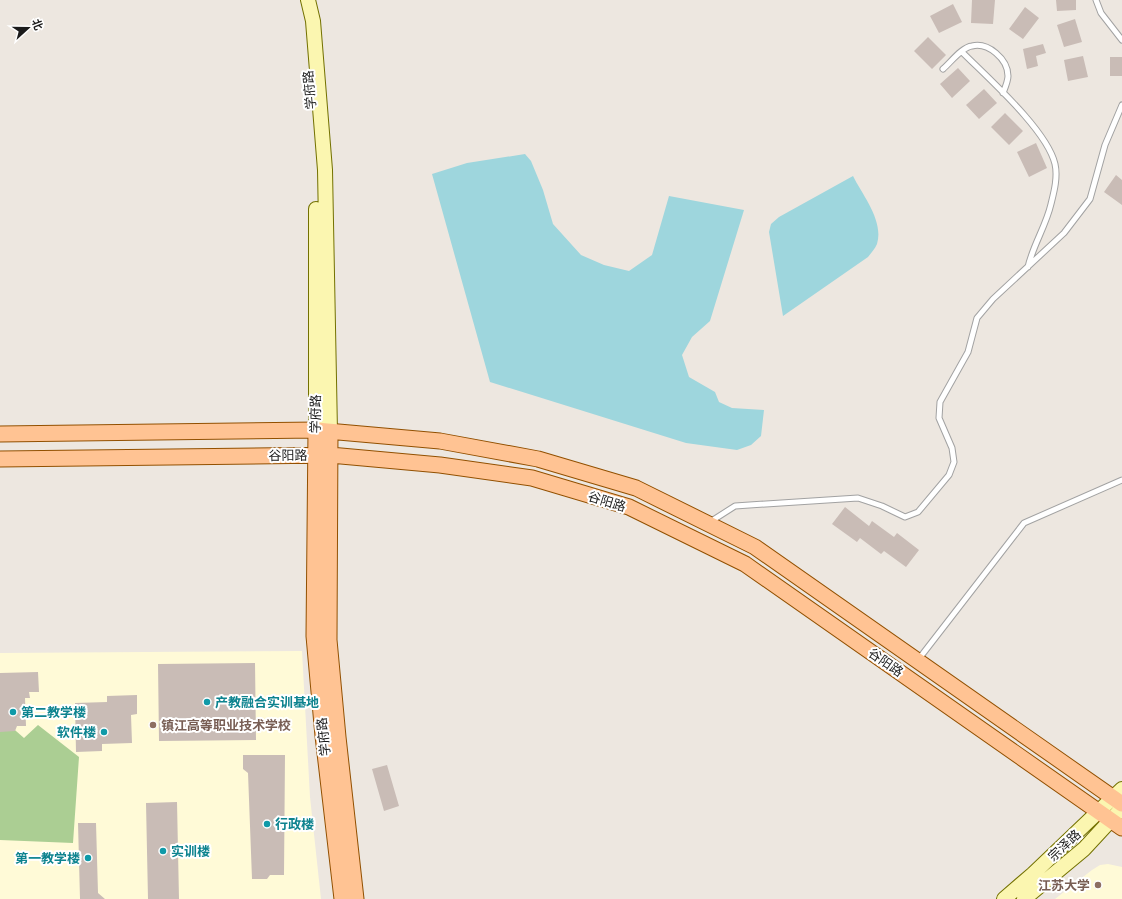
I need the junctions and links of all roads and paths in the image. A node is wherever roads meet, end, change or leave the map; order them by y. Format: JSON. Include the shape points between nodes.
{"nodes":[{"id":1,"x":299,"y":0,"type":"edge"},
{"id":2,"x":308,"y":0,"type":"edge"},
{"id":3,"x":1096,"y":0,"type":"edge"},
{"id":4,"x":1122,"y":40,"type":"edge"},
{"id":5,"x":962,"y":52,"type":"junction"},
{"id":6,"x":943,"y":69,"type":"dead end"},
{"id":7,"x":1003,"y":93,"type":"junction"},
{"id":8,"x":1122,"y":105,"type":"edge"},
{"id":9,"x":1028,"y":267,"type":"junction"},
{"id":10,"x":323,"y":431,"type":"junction"},
{"id":11,"x":0,"y":434,"type":"edge"},
{"id":12,"x":314,"y":455,"type":"junction"},
{"id":13,"x":330,"y":455,"type":"junction"},
{"id":14,"x":0,"y":459,"type":"edge"},
{"id":15,"x":1122,"y":480,"type":"edge"},
{"id":16,"x":708,"y":524,"type":"junction"},
{"id":17,"x":918,"y":661,"type":"junction"},
{"id":18,"x":1120,"y":800,"type":"edge"},
{"id":19,"x":1100,"y":811,"type":"junction"},
{"id":20,"x":1117,"y":824,"type":"edge"},
{"id":21,"x":342,"y":899,"type":"edge"},
{"id":22,"x":356,"y":899,"type":"edge"},
{"id":23,"x":1004,"y":899,"type":"edge"},
{"id":24,"x":1024,"y":899,"type":"edge"}],
"edges":[{"from":1,"to":10,"type":"main road","name":"学府路","via":[[317,174]]},
{"from":2,"to":10,"type":"main road","name":"学府路","via":[[313,21],[325,170]]},
{"from":3,"to":4,"type":"lane","via":[[1102,14]]},
{"from":5,"to":6,"type":"lane"},
{"from":5,"to":7,"type":"lane"},
{"from":5,"to":7,"type":"lane","via":[[970,46],[980,45],[993,51],[1003,60],[1008,75]]},
{"from":7,"to":9,"type":"lane","via":[[1051,149],[1056,166],[1051,206]]},
{"from":8,"to":9,"type":"lane","via":[[1105,145],[1090,199],[1064,233]]},
{"from":9,"to":16,"type":"lane","via":[[993,299],[978,318],[968,352],[940,402],[939,418],[952,448],[954,462],[949,475],[918,512],[905,517],[858,498],[735,506]]},
{"from":10,"to":11,"type":"main road","name":"谷阳路"},
{"from":10,"to":12,"type":"main road","name":"学府路"},
{"from":10,"to":13,"type":"main road","name":"学府路"},
{"from":10,"to":16,"type":"main road","name":"谷阳路","via":[[440,441],[538,459],[636,488]]},
{"from":12,"to":13,"type":"main road","name":"谷阳路"},
{"from":12,"to":14,"type":"main road","name":"谷阳路"},
{"from":12,"to":21,"type":"main road","name":"学府路","via":[[314,636]]},
{"from":13,"to":19,"type":"main road","name":"谷阳路","via":[[440,465],[532,478],[629,508],[745,564]]},
{"from":13,"to":22,"type":"main road","name":"学府路","via":[[329,640]]},
{"from":15,"to":17,"type":"lane","via":[[1024,523]]},
{"from":16,"to":17,"type":"main road","name":"谷阳路","via":[[755,548]]},
{"from":17,"to":18,"type":"main road","name":"谷阳路"},
{"from":18,"to":19,"type":"main road","name":"宗泽路"},
{"from":18,"to":20,"type":"main road","name":"宗泽路"},
{"from":19,"to":20,"type":"main road","name":"谷阳路"},
{"from":19,"to":23,"type":"main road","name":"宗泽路"},
{"from":20,"to":24,"type":"main road","name":"宗泽路"}]}
